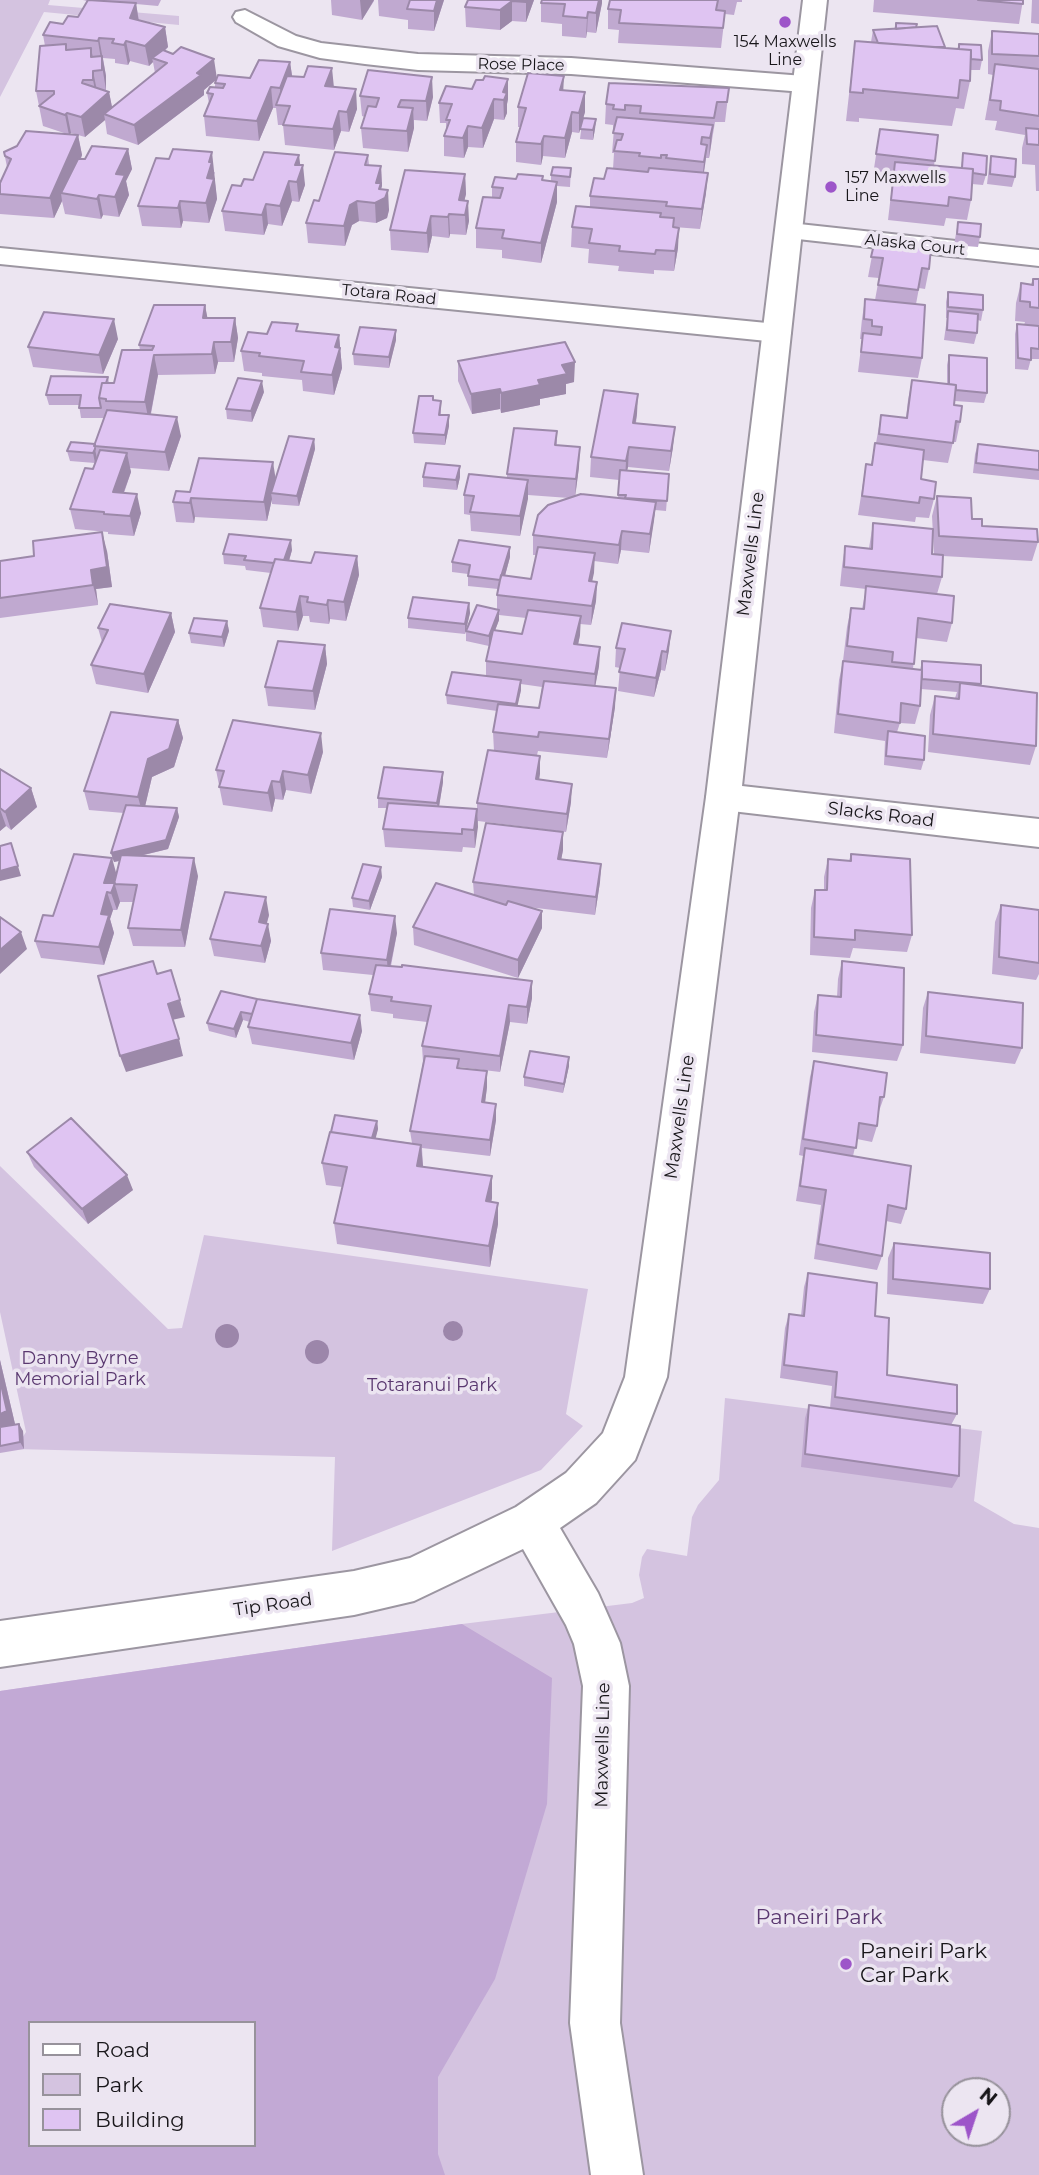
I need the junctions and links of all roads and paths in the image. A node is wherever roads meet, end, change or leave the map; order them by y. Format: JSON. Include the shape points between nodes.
{"nodes":[{"id":1,"x":815,"y":0,"type":"edge"},
{"id":2,"x":245,"y":17,"type":"dead end"},
{"id":3,"x":804,"y":84,"type":"junction"},
{"id":4,"x":790,"y":231,"type":"junction"},
{"id":5,"x":0,"y":256,"type":"edge"},
{"id":6,"x":1039,"y":258,"type":"edge"},
{"id":7,"x":777,"y":333,"type":"junction"},
{"id":8,"x":723,"y":797,"type":"junction"},
{"id":9,"x":1039,"y":833,"type":"edge"},
{"id":10,"x":532,"y":1522,"type":"junction"},
{"id":11,"x":0,"y":1644,"type":"edge"},
{"id":12,"x":617,"y":2175,"type":"edge"}],
"edges":[{"from":1,"to":3,"type":"street","name":"Maxwells Line"},
{"from":2,"to":3,"type":"street","name":"Rose Place","via":[[287,41],[365,56]]},
{"from":3,"to":4,"type":"street","name":"Maxwells Line"},
{"from":4,"to":6,"type":"street","name":"Alaska Court"},
{"from":4,"to":7,"type":"street","name":"Maxwells Line"},
{"from":5,"to":7,"type":"street","name":"Totara Road"},
{"from":7,"to":8,"type":"street","name":"Maxwells Line"},
{"from":8,"to":9,"type":"street","name":"Slacks Road"},
{"from":8,"to":10,"type":"street","name":"Maxwells Line","via":[[646,1377],[620,1446],[581,1488]]},
{"from":10,"to":11,"type":"street","name":"Tip Road","via":[[414,1579],[354,1593]]},
{"from":10,"to":12,"type":"street","name":"Maxwells Line","via":[[582,1609],[597,1643],[606,1686],[595,2023]]}]}
